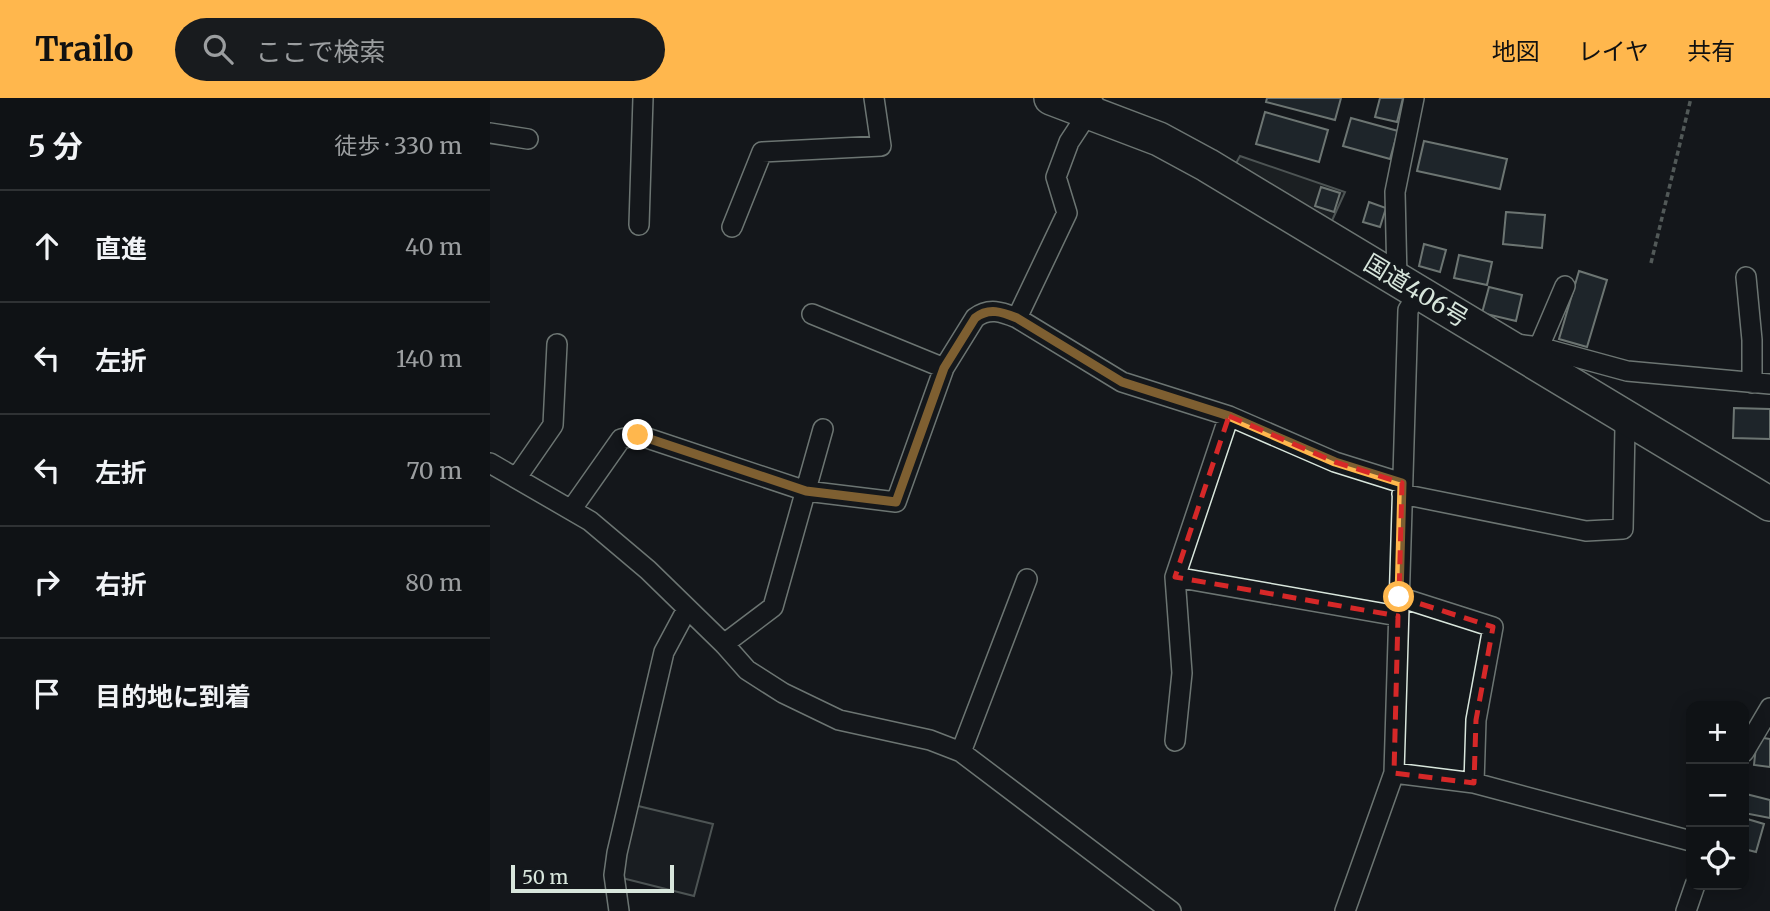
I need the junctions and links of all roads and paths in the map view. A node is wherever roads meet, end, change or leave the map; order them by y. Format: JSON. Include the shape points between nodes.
{"nodes":[{"id":1,"x":643,"y":98,"type":"edge"},
{"id":2,"x":874,"y":98,"type":"edge"},
{"id":3,"x":1051,"y":98,"type":"edge"},
{"id":4,"x":1414,"y":98,"type":"edge"},
{"id":5,"x":1691,"y":98,"type":"edge"},
{"id":6,"x":1094,"y":104,"type":"edge"},
{"id":7,"x":490,"y":133,"type":"edge"},
{"id":8,"x":528,"y":139,"type":"dead end"},
{"id":9,"x":639,"y":225,"type":"dead end"},
{"id":10,"x":732,"y":227,"type":"dead end"},
{"id":11,"x":1651,"y":263,"type":"dead end"},
{"id":12,"x":1746,"y":277,"type":"dead end"},
{"id":13,"x":1408,"y":286,"type":"junction"},
{"id":14,"x":1565,"y":286,"type":"dead end"},
{"id":15,"x":812,"y":314,"type":"dead end"},
{"id":16,"x":1017,"y":318,"type":"junction"},
{"id":17,"x":1501,"y":342,"type":"junction"},
{"id":18,"x":557,"y":344,"type":"dead end"},
{"id":19,"x":1539,"y":347,"type":"junction"},
{"id":20,"x":944,"y":368,"type":"junction"},
{"id":21,"x":1761,"y":384,"type":"edge"},
{"id":22,"x":1229,"y":416,"type":"junction"},
{"id":23,"x":1630,"y":418,"type":"junction"},
{"id":24,"x":823,"y":429,"type":"dead end"},
{"id":25,"x":490,"y":463,"type":"edge"},
{"id":26,"x":517,"y":477,"type":"junction"},
{"id":27,"x":1402,"y":488,"type":"junction"},
{"id":28,"x":806,"y":491,"type":"junction"},
{"id":29,"x":1770,"y":504,"type":"edge"},
{"id":30,"x":571,"y":510,"type":"junction"},
{"id":31,"x":1175,"y":577,"type":"junction"},
{"id":32,"x":1027,"y":579,"type":"dead end"},
{"id":33,"x":1399,"y":607,"type":"junction"},
{"id":34,"x":687,"y":609,"type":"junction"},
{"id":35,"x":724,"y":644,"type":"junction"},
{"id":36,"x":1770,"y":708,"type":"edge"},
{"id":37,"x":1175,"y":741,"type":"dead end"},
{"id":38,"x":1749,"y":744,"type":"edge"},
{"id":39,"x":961,"y":752,"type":"junction"},
{"id":40,"x":1394,"y":773,"type":"junction"},
{"id":41,"x":1474,"y":783,"type":"junction"},
{"id":42,"x":1686,"y":840,"type":"edge"},
{"id":43,"x":1693,"y":890,"type":"edge"},
{"id":44,"x":619,"y":911,"type":"edge"},
{"id":45,"x":1171,"y":911,"type":"edge"},
{"id":46,"x":1345,"y":911,"type":"edge"},
{"id":47,"x":1686,"y":911,"type":"edge"}],
"edges":[{"from":1,"to":9,"type":"street"},
{"from":2,"to":10,"type":"street","via":[[881,146],[762,152]]},
{"from":3,"to":6,"type":"highway","name":"国道406号"},
{"from":4,"to":13,"type":"street","via":[[1395,192]]},
{"from":5,"to":11,"type":"path"},
{"from":6,"to":13,"type":"highway","name":"国道406号","via":[[1207,165]]},
{"from":6,"to":16,"type":"street","via":[[1069,142],[1056,177],[1067,213]]},
{"from":7,"to":8,"type":"street"},
{"from":12,"to":21,"type":"street"},
{"from":13,"to":17,"type":"highway","name":"国道406号"},
{"from":13,"to":27,"type":"street"},
{"from":14,"to":19,"type":"street"},
{"from":15,"to":20,"type":"street"},
{"from":16,"to":20,"type":"street","via":[[983,312]]},
{"from":16,"to":22,"type":"street","via":[[1122,382]]},
{"from":17,"to":19,"type":"street"},
{"from":17,"to":23,"type":"highway","name":"国道406号"},
{"from":18,"to":26,"type":"street","via":[[553,425]]},
{"from":19,"to":21,"type":"street","via":[[1627,371]]},
{"from":20,"to":28,"type":"street","via":[[896,502]]},
{"from":22,"to":27,"type":"street"},
{"from":22,"to":31,"type":"street"},
{"from":23,"to":27,"type":"street","via":[[1625,427],[1623,530],[1586,531]]},
{"from":23,"to":29,"type":"highway","name":"国道406号"},
{"from":24,"to":28,"type":"street"},
{"from":25,"to":26,"type":"street"},
{"from":26,"to":30,"type":"street"},
{"from":27,"to":33,"type":"street"},
{"from":28,"to":30,"type":"street","via":[[638,435],[621,439]]},
{"from":28,"to":35,"type":"street","via":[[773,607]]},
{"from":30,"to":34,"type":"street","via":[[590,520]]},
{"from":31,"to":33,"type":"street"},
{"from":31,"to":37,"type":"street","via":[[1182,673]]},
{"from":32,"to":39,"type":"street"},
{"from":33,"to":40,"type":"street"},
{"from":33,"to":41,"type":"street","via":[[1493,627],[1476,720]]},
{"from":34,"to":35,"type":"street"},
{"from":34,"to":44,"type":"street","via":[[664,652],[617,853],[614,876]]},
{"from":35,"to":39,"type":"street","via":[[747,670],[783,694],[839,720],[930,740]]},
{"from":36,"to":38,"type":"street"},
{"from":39,"to":45,"type":"street"},
{"from":40,"to":41,"type":"street"},
{"from":40,"to":46,"type":"street"},
{"from":41,"to":42,"type":"street"},
{"from":43,"to":47,"type":"street"}]}
